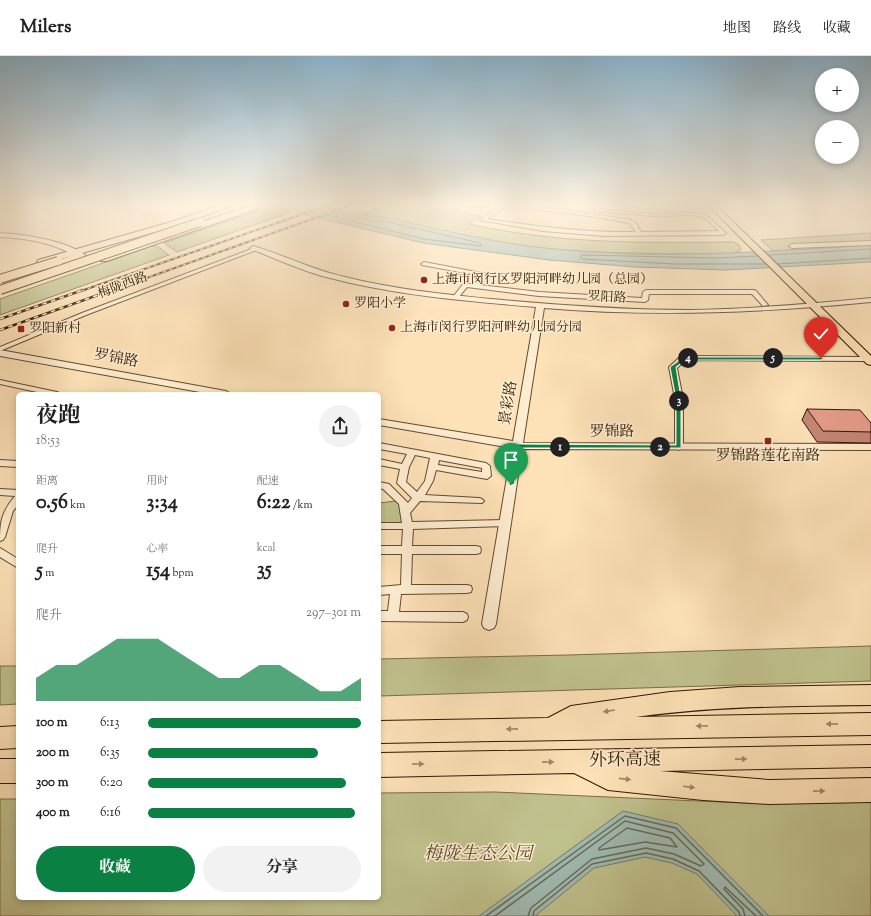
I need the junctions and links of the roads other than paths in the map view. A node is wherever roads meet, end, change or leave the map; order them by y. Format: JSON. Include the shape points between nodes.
{"nodes":[{"id":1,"x":58,"y":246,"type":"edge"},
{"id":2,"x":99,"y":246,"type":"edge"},
{"id":3,"x":120,"y":246,"type":"edge"},
{"id":4,"x":137,"y":246,"type":"edge"},
{"id":5,"x":756,"y":246,"type":"edge"},
{"id":6,"x":756,"y":246,"type":"edge"},
{"id":7,"x":255,"y":249,"type":"joint"},
{"id":8,"x":760,"y":250,"type":"junction"},
{"id":9,"x":77,"y":253,"type":"junction"},
{"id":10,"x":92,"y":261,"type":"junction"},
{"id":11,"x":424,"y":264,"type":"dead end"},
{"id":12,"x":190,"y":273,"type":"junction"},
{"id":13,"x":0,"y":275,"type":"edge"},
{"id":14,"x":0,"y":285,"type":"edge"},
{"id":15,"x":476,"y":286,"type":"junction"},
{"id":16,"x":0,"y":294,"type":"edge"},
{"id":17,"x":456,"y":297,"type":"junction"},
{"id":18,"x":871,"y":300,"type":"edge"},
{"id":19,"x":765,"y":305,"type":"dead end"},
{"id":20,"x":818,"y":305,"type":"junction"},
{"id":21,"x":540,"y":306,"type":"junction"},
{"id":22,"x":0,"y":346,"type":"edge"},
{"id":23,"x":0,"y":349,"type":"edge"},
{"id":24,"x":0,"y":353,"type":"edge"},
{"id":25,"x":870,"y":358,"type":"edge"},
{"id":26,"x":0,"y":382,"type":"edge"},
{"id":27,"x":48,"y":392,"type":"edge"},
{"id":28,"x":211,"y":392,"type":"edge"},
{"id":29,"x":381,"y":422,"type":"edge"},
{"id":30,"x":381,"y":446,"type":"edge"},
{"id":31,"x":517,"y":446,"type":"junction"},
{"id":32,"x":679,"y":447,"type":"junction"},
{"id":33,"x":871,"y":447,"type":"edge"},
{"id":34,"x":412,"y":452,"type":"junction"},
{"id":35,"x":435,"y":457,"type":"junction"},
{"id":36,"x":381,"y":462,"type":"edge"},
{"id":37,"x":0,"y":463,"type":"edge"},
{"id":38,"x":16,"y":464,"type":"edge"},
{"id":39,"x":405,"y":467,"type":"junction"},
{"id":40,"x":433,"y":467,"type":"junction"},
{"id":41,"x":381,"y":485,"type":"edge"},
{"id":42,"x":0,"y":492,"type":"edge"},
{"id":43,"x":16,"y":493,"type":"edge"},
{"id":44,"x":418,"y":498,"type":"junction"},
{"id":45,"x":16,"y":501,"type":"edge"},
{"id":46,"x":479,"y":501,"type":"dead end"},
{"id":47,"x":405,"y":512,"type":"junction"},
{"id":48,"x":505,"y":523,"type":"junction"},
{"id":49,"x":381,"y":526,"type":"edge"},
{"id":50,"x":408,"y":526,"type":"junction"},
{"id":51,"x":0,"y":537,"type":"edge"},
{"id":52,"x":381,"y":550,"type":"edge"},
{"id":53,"x":407,"y":550,"type":"junction"},
{"id":54,"x":476,"y":550,"type":"dead end"},
{"id":55,"x":0,"y":552,"type":"edge"},
{"id":56,"x":16,"y":563,"type":"edge"},
{"id":57,"x":467,"y":589,"type":"dead end"},
{"id":58,"x":401,"y":590,"type":"junction"},
{"id":59,"x":381,"y":591,"type":"edge"},
{"id":60,"x":381,"y":616,"type":"edge"},
{"id":61,"x":393,"y":616,"type":"junction"},
{"id":62,"x":463,"y":617,"type":"dead end"},
{"id":63,"x":489,"y":624,"type":"dead end"},
{"id":64,"x":871,"y":695,"type":"edge"},
{"id":65,"x":871,"y":724,"type":"edge"},
{"id":66,"x":551,"y":729,"type":"junction"},
{"id":67,"x":381,"y":732,"type":"edge"},
{"id":68,"x":16,"y":737,"type":"edge"},
{"id":69,"x":0,"y":738,"type":"edge"},
{"id":70,"x":871,"y":756,"type":"edge"},
{"id":71,"x":576,"y":761,"type":"junction"},
{"id":72,"x":381,"y":765,"type":"edge"},
{"id":73,"x":0,"y":771,"type":"edge"},
{"id":74,"x":16,"y":771,"type":"edge"},
{"id":75,"x":871,"y":790,"type":"edge"}],
"edges":[{"from":1,"to":9,"type":"street"},
{"from":2,"to":9,"type":"main road"},
{"from":3,"to":14,"type":"main road","bridge":true},
{"from":4,"to":10,"type":"main road"},
{"from":5,"to":8,"type":"main road"},
{"from":6,"to":8,"type":"main road"},
{"from":7,"to":12,"type":"street","name":"梅陇西路"},
{"from":7,"to":17,"type":"street","name":"罗阳路","via":[[304,268],[353,281]]},
{"from":8,"to":20,"type":"main road"},
{"from":9,"to":10,"type":"street"},
{"from":9,"to":13,"type":"main road"},
{"from":9,"to":14,"type":"main road"},
{"from":10,"to":14,"type":"main road"},
{"from":10,"to":16,"type":"main road"},
{"from":11,"to":15,"type":"street","via":[[485,275]]},
{"from":12,"to":22,"type":"street","name":"梅陇西路"},
{"from":12,"to":23,"type":"street","name":"梅陇西路"},
{"from":15,"to":17,"type":"street","via":[[466,285]]},
{"from":15,"to":19,"type":"street","via":[[539,294],[645,300],[646,292],[754,292]]},
{"from":17,"to":21,"type":"street","name":"罗阳路"},
{"from":18,"to":20,"type":"street","name":"罗阳路"},
{"from":20,"to":21,"type":"street","name":"罗阳路","via":[[664,312]]},
{"from":20,"to":25,"type":"main road"},
{"from":21,"to":31,"type":"street","name":"景彩路"},
{"from":24,"to":28,"type":"street","name":"罗锦路"},
{"from":25,"to":32,"type":"street","via":[[684,358],[673,367],[679,399]]},
{"from":26,"to":27,"type":"street"},
{"from":29,"to":31,"type":"street","name":"罗锦路"},
{"from":30,"to":34,"type":"street"},
{"from":31,"to":32,"type":"street","name":"罗锦路"},
{"from":31,"to":48,"type":"street","name":"景彩路"},
{"from":32,"to":33,"type":"street","name":"罗锦路"},
{"from":34,"to":35,"type":"street"},
{"from":34,"to":39,"type":"street"},
{"from":35,"to":40,"type":"street"},
{"from":35,"to":40,"type":"street","via":[[486,466],[487,476]]},
{"from":36,"to":39,"type":"street"},
{"from":37,"to":38,"type":"street"},
{"from":39,"to":44,"type":"street","via":[[401,483]]},
{"from":40,"to":44,"type":"street","via":[[429,481]]},
{"from":41,"to":47,"type":"street","via":[[386,486],[403,503]]},
{"from":42,"to":43,"type":"street"},
{"from":44,"to":46,"type":"street"},
{"from":44,"to":47,"type":"street"},
{"from":45,"to":51,"type":"street","via":[[9,510]]},
{"from":47,"to":50,"type":"street"},
{"from":48,"to":50,"type":"street"},
{"from":48,"to":63,"type":"street","name":"景彩路"},
{"from":49,"to":50,"type":"street"},
{"from":50,"to":53,"type":"street"},
{"from":52,"to":53,"type":"street"},
{"from":53,"to":54,"type":"street"},
{"from":53,"to":58,"type":"street"},
{"from":55,"to":56,"type":"street"},
{"from":57,"to":58,"type":"street"},
{"from":58,"to":59,"type":"street"},
{"from":58,"to":61,"type":"street"},
{"from":60,"to":61,"type":"street"},
{"from":61,"to":62,"type":"street"},
{"from":64,"to":66,"type":"highway","one_way":true,"via":[[686,700],[571,716]]},
{"from":65,"to":66,"type":"highway","one_way":true},
{"from":66,"to":67,"type":"highway","one_way":true},
{"from":68,"to":69,"type":"highway"},
{"from":71,"to":70,"type":"highway","name":"外环高速","one_way":true},
{"from":72,"to":71,"type":"highway","name":"外环高速","one_way":true},
{"from":71,"to":75,"type":"highway","one_way":true,"via":[[608,778],[702,788],[770,792]]},
{"from":73,"to":74,"type":"highway"}]}
